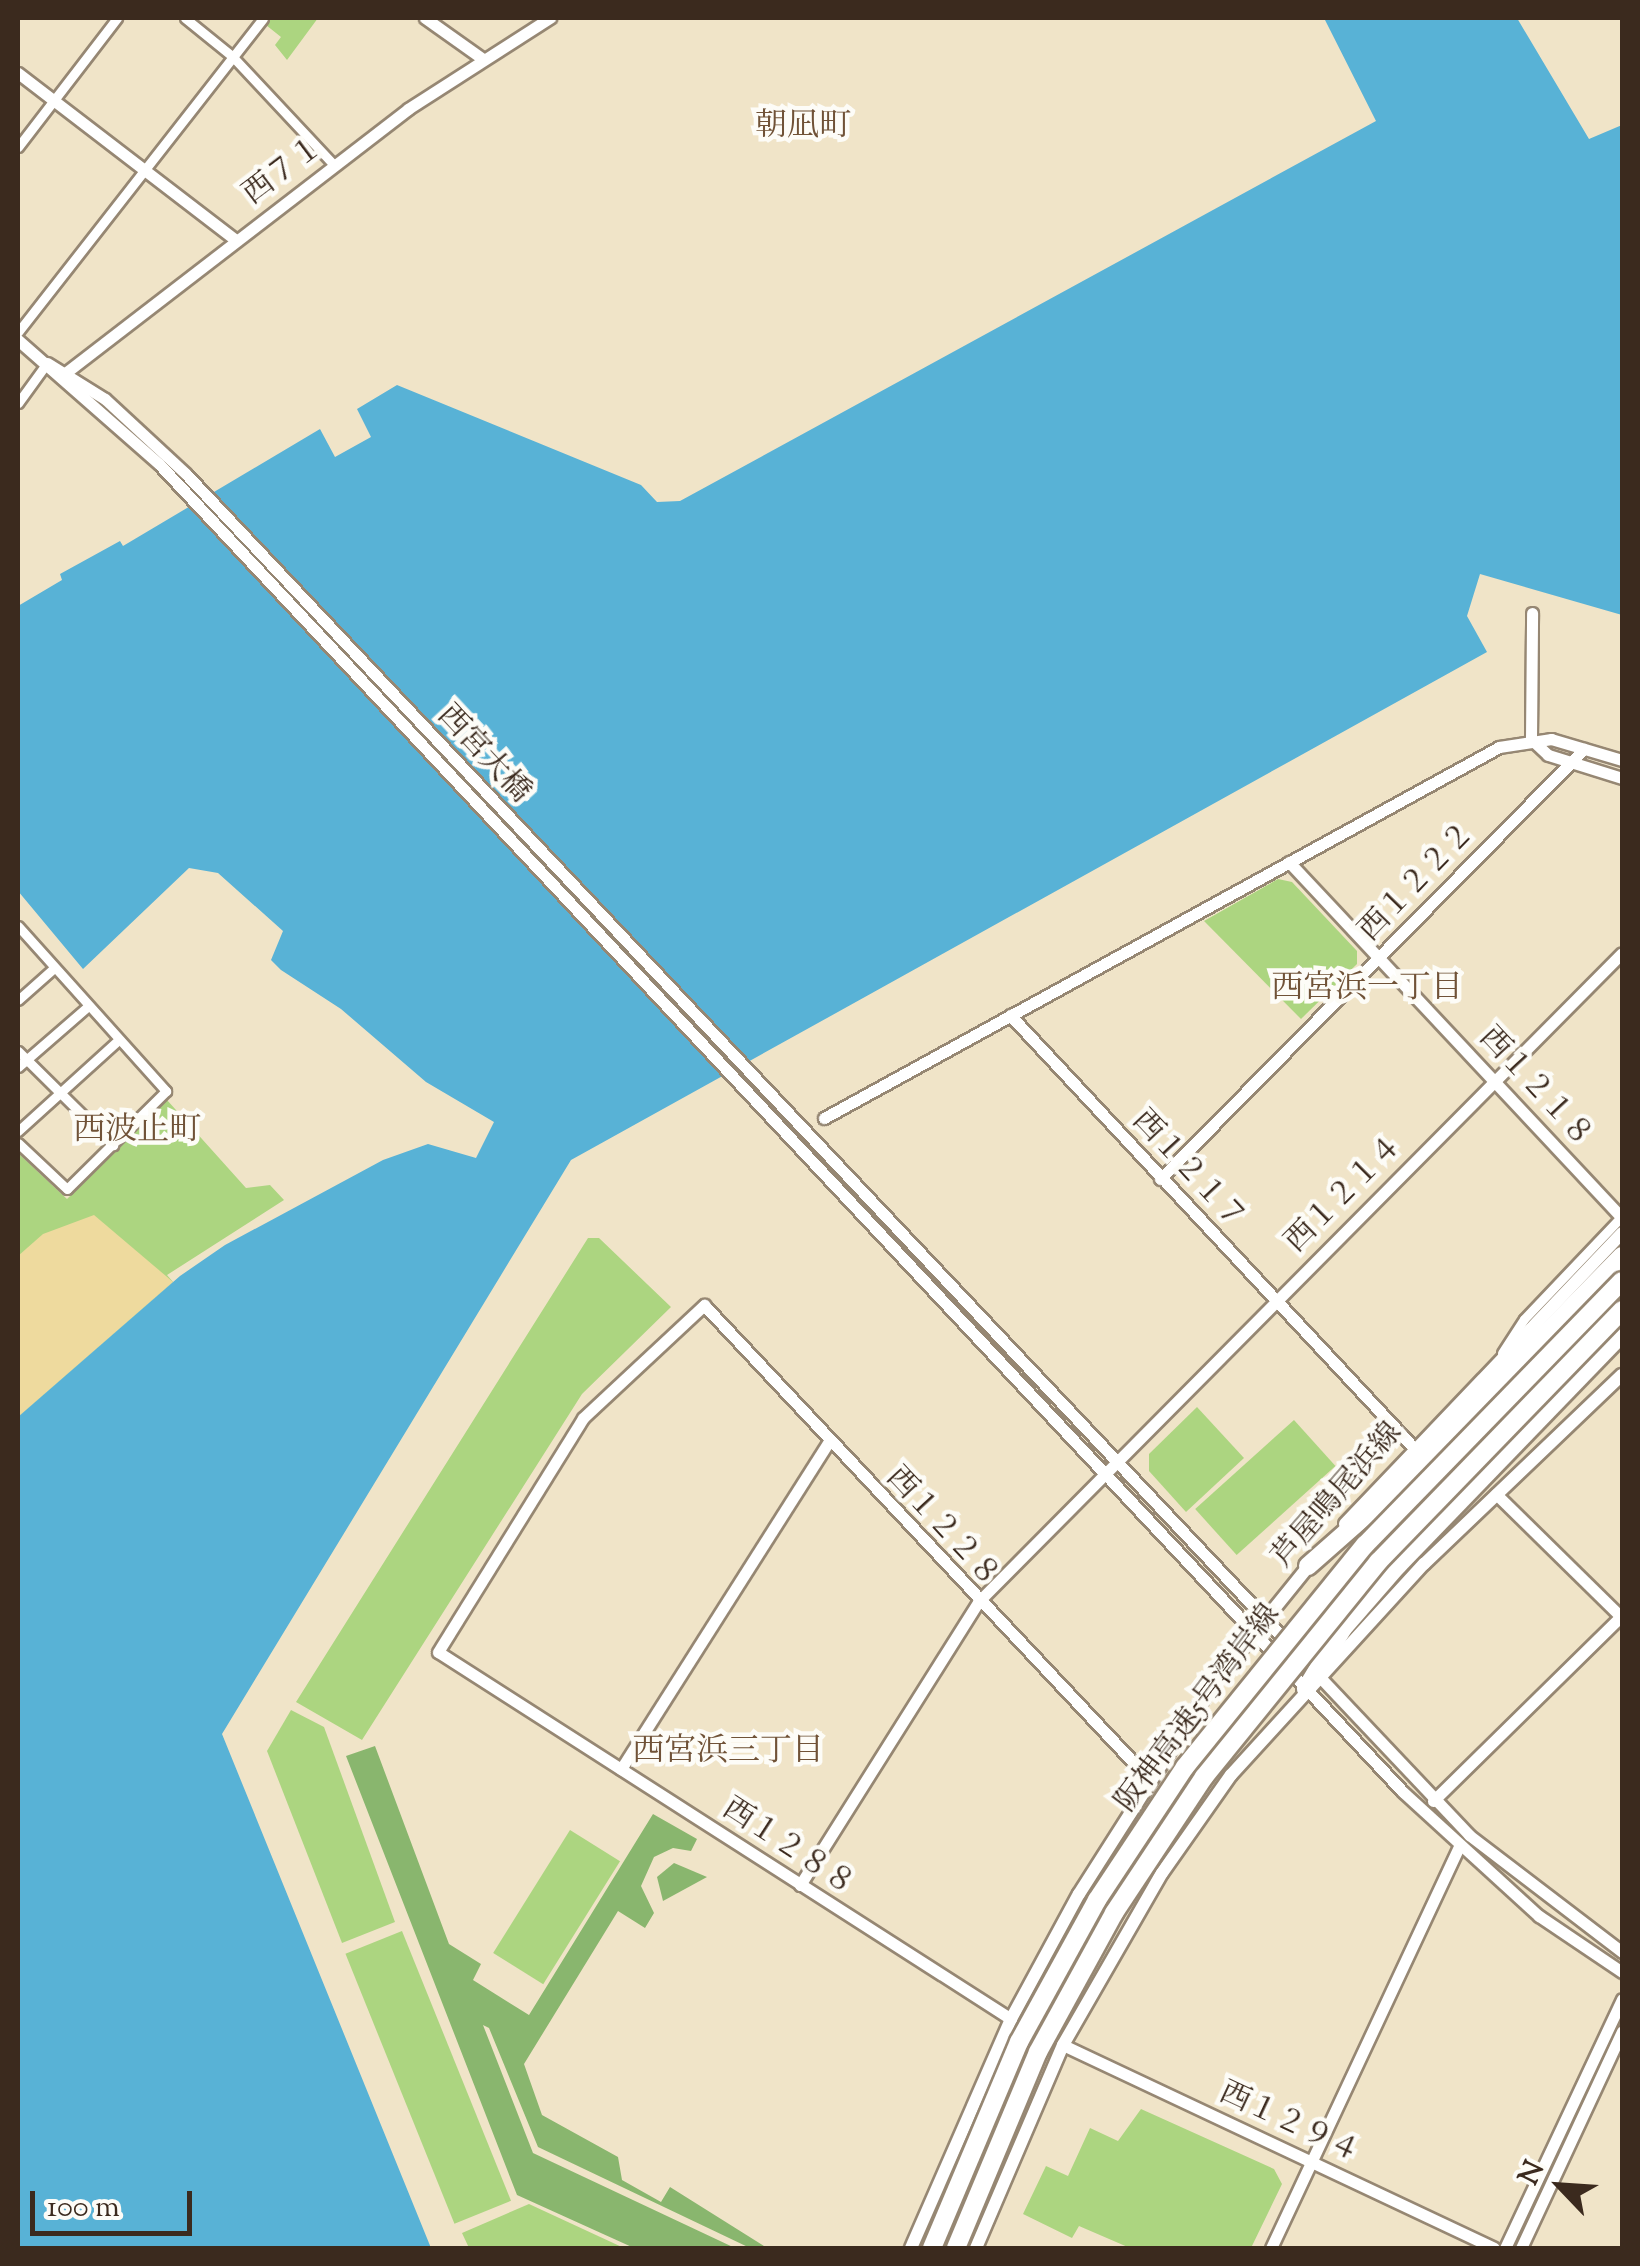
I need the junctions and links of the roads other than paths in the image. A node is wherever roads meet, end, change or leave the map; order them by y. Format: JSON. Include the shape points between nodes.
{"nodes":[{"id":1,"x":117,"y":18,"type":"edge"},
{"id":2,"x":185,"y":18,"type":"edge"},
{"id":3,"x":263,"y":18,"type":"edge"},
{"id":4,"x":425,"y":18,"type":"edge"},
{"id":5,"x":550,"y":18,"type":"edge"},
{"id":6,"x":232,"y":56,"type":"junction"},
{"id":7,"x":483,"y":59,"type":"junction"},
{"id":8,"x":18,"y":73,"type":"edge"},
{"id":9,"x":54,"y":100,"type":"junction"},
{"id":10,"x":18,"y":147,"type":"edge"},
{"id":11,"x":334,"y":165,"type":"junction"},
{"id":12,"x":145,"y":169,"type":"junction"},
{"id":13,"x":236,"y":240,"type":"junction"},
{"id":14,"x":18,"y":332,"type":"edge"},
{"id":15,"x":18,"y":340,"type":"edge"},
{"id":16,"x":47,"y":363,"type":"junction"},
{"id":17,"x":62,"y":375,"type":"junction"},
{"id":18,"x":18,"y":403,"type":"edge"},
{"id":19,"x":1532,"y":613,"type":"dead end"},
{"id":20,"x":1530,"y":739,"type":"junction"},
{"id":21,"x":1584,"y":749,"type":"junction"},
{"id":22,"x":1622,"y":760,"type":"edge"},
{"id":23,"x":1570,"y":763,"type":"junction"},
{"id":24,"x":1622,"y":778,"type":"edge"},
{"id":25,"x":1289,"y":862,"type":"junction"},
{"id":26,"x":19,"y":931,"type":"edge"},
{"id":27,"x":1622,"y":953,"type":"edge"},
{"id":28,"x":1378,"y":960,"type":"junction"},
{"id":29,"x":54,"y":968,"type":"junction"},
{"id":30,"x":18,"y":1000,"type":"edge"},
{"id":31,"x":87,"y":1007,"type":"junction"},
{"id":32,"x":1010,"y":1016,"type":"junction"},
{"id":33,"x":116,"y":1042,"type":"junction"},
{"id":34,"x":18,"y":1050,"type":"edge"},
{"id":35,"x":26,"y":1059,"type":"junction"},
{"id":36,"x":18,"y":1068,"type":"edge"},
{"id":37,"x":1494,"y":1082,"type":"junction"},
{"id":38,"x":59,"y":1092,"type":"junction"},
{"id":39,"x":824,"y":1118,"type":"dead end"},
{"id":40,"x":790,"y":1128,"type":"junction"},
{"id":41,"x":18,"y":1131,"type":"edge"},
{"id":42,"x":18,"y":1143,"type":"edge"},
{"id":43,"x":113,"y":1145,"type":"junction"},
{"id":44,"x":1160,"y":1179,"type":"junction"},
{"id":45,"x":1622,"y":1217,"type":"edge"},
{"id":46,"x":1622,"y":1233,"type":"edge"},
{"id":47,"x":1622,"y":1256,"type":"edge"},
{"id":48,"x":1622,"y":1281,"type":"edge"},
{"id":49,"x":1275,"y":1300,"type":"junction"},
{"id":50,"x":1622,"y":1310,"type":"edge"},
{"id":51,"x":1622,"y":1334,"type":"edge"},
{"id":52,"x":1498,"y":1359,"type":"junction"},
{"id":53,"x":1622,"y":1374,"type":"edge"},
{"id":54,"x":828,"y":1444,"type":"junction"},
{"id":55,"x":1413,"y":1447,"type":"junction"},
{"id":56,"x":1117,"y":1460,"type":"junction"},
{"id":57,"x":1104,"y":1473,"type":"junction"},
{"id":58,"x":1496,"y":1494,"type":"junction"},
{"id":59,"x":1308,"y":1566,"type":"junction"},
{"id":60,"x":978,"y":1602,"type":"junction"},
{"id":61,"x":1622,"y":1617,"type":"edge"},
{"id":62,"x":1264,"y":1619,"type":"junction"},
{"id":63,"x":1253,"y":1632,"type":"junction"},
{"id":64,"x":438,"y":1652,"type":"joint"},
{"id":65,"x":1313,"y":1679,"type":"junction"},
{"id":66,"x":621,"y":1769,"type":"junction"},
{"id":67,"x":1149,"y":1779,"type":"junction"},
{"id":68,"x":1434,"y":1801,"type":"junction"},
{"id":69,"x":1459,"y":1846,"type":"junction"},
{"id":70,"x":800,"y":1885,"type":"junction"},
{"id":71,"x":1622,"y":1952,"type":"edge"},
{"id":72,"x":1622,"y":1972,"type":"edge"},
{"id":73,"x":1622,"y":1998,"type":"edge"},
{"id":74,"x":1011,"y":2018,"type":"junction"},
{"id":75,"x":1622,"y":2031,"type":"edge"},
{"id":76,"x":1063,"y":2045,"type":"junction"},
{"id":77,"x":1311,"y":2162,"type":"junction"},
{"id":78,"x":911,"y":2248,"type":"edge"},
{"id":79,"x":932,"y":2248,"type":"edge"},
{"id":80,"x":956,"y":2248,"type":"edge"},
{"id":81,"x":976,"y":2248,"type":"edge"},
{"id":82,"x":1270,"y":2248,"type":"edge"},
{"id":83,"x":1494,"y":2248,"type":"edge"},
{"id":84,"x":1505,"y":2248,"type":"edge"},
{"id":85,"x":1521,"y":2248,"type":"edge"}],
"edges":[{"from":1,"to":9,"type":"street"},
{"from":2,"to":6,"type":"street"},
{"from":3,"to":6,"type":"street"},
{"from":4,"to":7,"type":"street"},
{"from":5,"to":7,"type":"street","name":"西７１"},
{"from":6,"to":11,"type":"street"},
{"from":6,"to":12,"type":"street"},
{"from":7,"to":11,"type":"street","name":"西７１"},
{"from":8,"to":9,"type":"street"},
{"from":9,"to":10,"type":"street"},
{"from":9,"to":12,"type":"street"},
{"from":11,"to":13,"type":"street","name":"西７１"},
{"from":12,"to":13,"type":"street"},
{"from":12,"to":14,"type":"street"},
{"from":13,"to":17,"type":"street","name":"西７１"},
{"from":15,"to":16,"type":"street"},
{"from":16,"to":17,"type":"street"},
{"from":16,"to":18,"type":"street"},
{"from":17,"to":40,"type":"street","name":"西宮大橋","via":[[130,427]]},
{"from":19,"to":20,"type":"street"},
{"from":20,"to":21,"type":"street"},
{"from":20,"to":23,"type":"street"},
{"from":20,"to":25,"type":"street","via":[[1499,747]]},
{"from":21,"to":22,"type":"street"},
{"from":21,"to":23,"type":"street","name":"西１２２２"},
{"from":23,"to":24,"type":"street"},
{"from":23,"to":28,"type":"street","name":"西１２２２"},
{"from":25,"to":28,"type":"street","name":"西１２１８"},
{"from":25,"to":32,"type":"street"},
{"from":26,"to":29,"type":"street"},
{"from":27,"to":37,"type":"street","name":"西１２１４"},
{"from":28,"to":37,"type":"street","name":"西１２１８"},
{"from":28,"to":44,"type":"street","name":"西１２２２"},
{"from":29,"to":30,"type":"street"},
{"from":29,"to":31,"type":"street"},
{"from":31,"to":33,"type":"street"},
{"from":31,"to":35,"type":"street"},
{"from":32,"to":39,"type":"street"},
{"from":32,"to":44,"type":"street","name":"西１２１７"},
{"from":33,"to":38,"type":"street"},
{"from":33,"to":43,"type":"street","via":[[166,1091]]},
{"from":34,"to":35,"type":"street"},
{"from":35,"to":36,"type":"street"},
{"from":35,"to":38,"type":"street"},
{"from":37,"to":45,"type":"street","name":"西１２１８"},
{"from":37,"to":49,"type":"street","name":"西１２１４"},
{"from":38,"to":41,"type":"street"},
{"from":38,"to":43,"type":"street"},
{"from":40,"to":56,"type":"street"},
{"from":40,"to":57,"type":"street"},
{"from":42,"to":43,"type":"street","via":[[64,1190]]},
{"from":44,"to":49,"type":"street","name":"西１２１７"},
{"from":45,"to":52,"type":"street","via":[[1524,1319]]},
{"from":46,"to":52,"type":"main road","name":"芦屋鳴尾浜線"},
{"from":47,"to":59,"type":"highway"},
{"from":48,"to":79,"type":"highway","name":"阪神高速5号湾岸線","bridge":true,"via":[[1365,1546],[1185,1767],[1097,1900],[1018,2042]]},
{"from":49,"to":55,"type":"street","name":"西１２１７"},
{"from":49,"to":56,"type":"street","name":"西１２１４"},
{"from":50,"to":80,"type":"highway","name":"阪神高速5号湾岸線","bridge":true,"via":[[1378,1562],[1204,1777],[1114,1914],[1045,2038]]},
{"from":51,"to":65,"type":"highway","via":[[1398,1565]]},
{"from":52,"to":55,"type":"main road","name":"芦屋鳴尾浜線"},
{"from":53,"to":58,"type":"main road"},
{"from":54,"to":60,"type":"street","name":"西１２２８"},
{"from":54,"to":64,"type":"street","name":"西１２２８","via":[[704,1305],[583,1418]]},
{"from":54,"to":66,"type":"street"},
{"from":55,"to":59,"type":"main road","name":"芦屋鳴尾浜線"},
{"from":56,"to":57,"type":"street","name":"西１２１４"},
{"from":56,"to":62,"type":"street"},
{"from":57,"to":60,"type":"street","name":"西１２１４"},
{"from":57,"to":63,"type":"street"},
{"from":58,"to":61,"type":"street"},
{"from":58,"to":65,"type":"main road"},
{"from":59,"to":62,"type":"main road","name":"芦屋鳴尾浜線"},
{"from":60,"to":67,"type":"street","name":"西１２２８"},
{"from":60,"to":70,"type":"street","name":"西１２１４"},
{"from":61,"to":68,"type":"street"},
{"from":62,"to":63,"type":"main road","name":"芦屋鳴尾浜線"},
{"from":62,"to":65,"type":"street"},
{"from":63,"to":65,"type":"street"},
{"from":63,"to":67,"type":"main road","name":"芦屋鳴尾浜線"},
{"from":64,"to":66,"type":"street","name":"西１２８８"},
{"from":65,"to":68,"type":"street"},
{"from":65,"to":69,"type":"street"},
{"from":65,"to":76,"type":"main road","via":[[1231,1775],[1162,1872]]},
{"from":66,"to":70,"type":"street","name":"西１２８８"},
{"from":67,"to":74,"type":"main road","name":"芦屋鳴尾浜線"},
{"from":68,"to":71,"type":"street","via":[[1551,1902]]},
{"from":69,"to":72,"type":"street","via":[[1540,1916]]},
{"from":69,"to":77,"type":"street"},
{"from":70,"to":74,"type":"street","name":"西１２８８"},
{"from":73,"to":84,"type":"street"},
{"from":74,"to":76,"type":"main road"},
{"from":74,"to":78,"type":"main road","name":"芦屋鳴尾浜線"},
{"from":75,"to":85,"type":"street"},
{"from":76,"to":77,"type":"street","name":"西１２９４"},
{"from":76,"to":81,"type":"main road"},
{"from":77,"to":82,"type":"street"},
{"from":77,"to":83,"type":"street","name":"西１２９４"}]}
